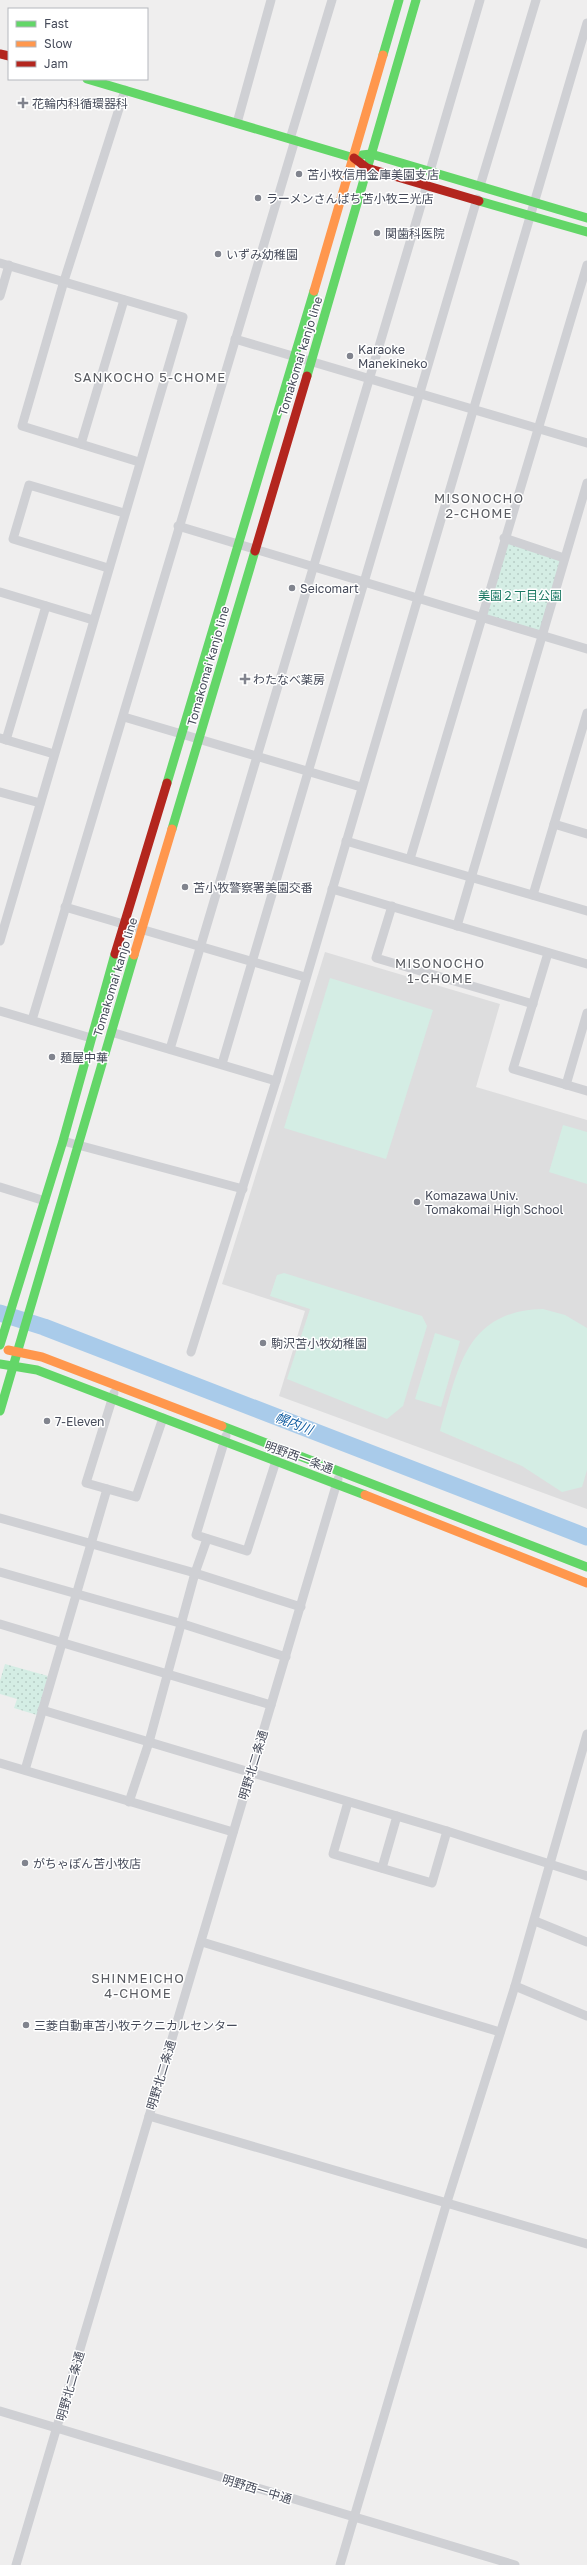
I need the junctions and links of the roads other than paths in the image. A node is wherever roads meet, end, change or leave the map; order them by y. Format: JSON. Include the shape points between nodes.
{"nodes":[{"id":1,"x":271,"y":0,"type":"edge"},
{"id":2,"x":332,"y":0,"type":"edge"},
{"id":3,"x":399,"y":0,"type":"edge"},
{"id":4,"x":416,"y":0,"type":"edge"},
{"id":5,"x":480,"y":0,"type":"edge"},
{"id":6,"x":536,"y":0,"type":"edge"},
{"id":7,"x":587,"y":23,"type":"edge"},
{"id":8,"x":90,"y":80,"type":"edge"},
{"id":9,"x":125,"y":90,"type":"junction"},
{"id":10,"x":236,"y":123,"type":"junction"},
{"id":11,"x":292,"y":139,"type":"junction"},
{"id":12,"x":371,"y":154,"type":"junction"},
{"id":13,"x":352,"y":156,"type":"junction"},
{"id":14,"x":367,"y":168,"type":"junction"},
{"id":15,"x":430,"y":171,"type":"junction"},
{"id":16,"x":427,"y":185,"type":"junction"},
{"id":17,"x":480,"y":186,"type":"junction"},
{"id":18,"x":477,"y":200,"type":"junction"},
{"id":19,"x":535,"y":202,"type":"junction"},
{"id":20,"x":531,"y":215,"type":"junction"},
{"id":21,"x":587,"y":218,"type":"edge"},
{"id":22,"x":587,"y":232,"type":"edge"},
{"id":23,"x":4,"y":264,"type":"edge"},
{"id":24,"x":587,"y":265,"type":"edge"},
{"id":25,"x":64,"y":281,"type":"junction"},
{"id":26,"x":0,"y":296,"type":"edge"},
{"id":27,"x":124,"y":300,"type":"junction"},
{"id":28,"x":235,"y":340,"type":"junction"},
{"id":29,"x":293,"y":358,"type":"junction"},
{"id":30,"x":310,"y":363,"type":"junction"},
{"id":31,"x":369,"y":378,"type":"junction"},
{"id":32,"x":419,"y":392,"type":"junction"},
{"id":33,"x":474,"y":409,"type":"junction"},
{"id":34,"x":538,"y":428,"type":"junction"},
{"id":35,"x":587,"y":443,"type":"edge"},
{"id":36,"x":81,"y":444,"type":"junction"},
{"id":37,"x":139,"y":462,"type":"junction"},
{"id":38,"x":587,"y":484,"type":"edge"},
{"id":39,"x":124,"y":513,"type":"junction"},
{"id":40,"x":178,"y":526,"type":"junction"},
{"id":41,"x":504,"y":538,"type":"junction"},
{"id":42,"x":240,"y":545,"type":"junction"},
{"id":43,"x":255,"y":549,"type":"junction"},
{"id":44,"x":564,"y":558,"type":"junction"},
{"id":45,"x":314,"y":567,"type":"junction"},
{"id":46,"x":108,"y":568,"type":"junction"},
{"id":47,"x":364,"y":583,"type":"junction"},
{"id":48,"x":0,"y":592,"type":"edge"},
{"id":49,"x":418,"y":598,"type":"junction"},
{"id":50,"x":46,"y":606,"type":"junction"},
{"id":51,"x":480,"y":617,"type":"junction"},
{"id":52,"x":93,"y":620,"type":"junction"},
{"id":53,"x":541,"y":634,"type":"junction"},
{"id":54,"x":587,"y":649,"type":"edge"},
{"id":55,"x":587,"y":713,"type":"edge"},
{"id":56,"x":124,"y":718,"type":"junction"},
{"id":57,"x":182,"y":736,"type":"junction"},
{"id":58,"x":3,"y":739,"type":"edge"},
{"id":59,"x":199,"y":740,"type":"junction"},
{"id":60,"x":54,"y":754,"type":"junction"},
{"id":61,"x":258,"y":757,"type":"junction"},
{"id":62,"x":307,"y":771,"type":"junction"},
{"id":63,"x":361,"y":787,"type":"junction"},
{"id":64,"x":0,"y":792,"type":"edge"},
{"id":65,"x":40,"y":803,"type":"junction"},
{"id":66,"x":554,"y":824,"type":"junction"},
{"id":67,"x":587,"y":834,"type":"edge"},
{"id":68,"x":346,"y":841,"type":"junction"},
{"id":69,"x":410,"y":859,"type":"junction"},
{"id":70,"x":471,"y":877,"type":"junction"},
{"id":71,"x":332,"y":889,"type":"junction"},
{"id":72,"x":533,"y":895,"type":"junction"},
{"id":73,"x":392,"y":906,"type":"junction"},
{"id":74,"x":65,"y":907,"type":"junction"},
{"id":75,"x":587,"y":911,"type":"edge"},
{"id":76,"x":124,"y":924,"type":"junction"},
{"id":77,"x":457,"y":926,"type":"junction"},
{"id":78,"x":142,"y":929,"type":"junction"},
{"id":79,"x":0,"y":938,"type":"edge"},
{"id":80,"x":201,"y":946,"type":"junction"},
{"id":81,"x":548,"y":952,"type":"junction"},
{"id":82,"x":251,"y":961,"type":"junction"},
{"id":83,"x":587,"y":964,"type":"edge"},
{"id":84,"x":305,"y":977,"type":"junction"},
{"id":85,"x":533,"y":1004,"type":"junction"},
{"id":86,"x":0,"y":1011,"type":"edge"},
{"id":87,"x":587,"y":1013,"type":"edge"},
{"id":88,"x":32,"y":1020,"type":"junction"},
{"id":89,"x":111,"y":1032,"type":"junction"},
{"id":90,"x":91,"y":1038,"type":"junction"},
{"id":91,"x":170,"y":1049,"type":"junction"},
{"id":92,"x":222,"y":1064,"type":"junction"},
{"id":93,"x":276,"y":1081,"type":"junction"},
{"id":94,"x":566,"y":1085,"type":"junction"},
{"id":95,"x":587,"y":1091,"type":"edge"},
{"id":96,"x":63,"y":1141,"type":"junction"},
{"id":97,"x":78,"y":1144,"type":"junction"},
{"id":98,"x":0,"y":1187,"type":"edge"},
{"id":99,"x":243,"y":1189,"type":"junction"},
{"id":100,"x":45,"y":1201,"type":"junction"},
{"id":101,"x":0,"y":1345,"type":"edge"},
{"id":102,"x":0,"y":1349,"type":"edge"},
{"id":103,"x":16,"y":1352,"type":"junction"},
{"id":104,"x":191,"y":1352,"type":"dead end"},
{"id":105,"x":0,"y":1364,"type":"edge"},
{"id":106,"x":12,"y":1367,"type":"junction"},
{"id":107,"x":117,"y":1386,"type":"junction"},
{"id":108,"x":112,"y":1399,"type":"junction"},
{"id":109,"x":0,"y":1411,"type":"edge"},
{"id":110,"x":163,"y":1418,"type":"junction"},
{"id":111,"x":228,"y":1428,"type":"junction"},
{"id":112,"x":224,"y":1441,"type":"junction"},
{"id":113,"x":276,"y":1461,"type":"junction"},
{"id":114,"x":340,"y":1471,"type":"junction"},
{"id":115,"x":337,"y":1484,"type":"junction"},
{"id":116,"x":107,"y":1489,"type":"junction"},
{"id":117,"x":0,"y":1518,"type":"edge"},
{"id":118,"x":207,"y":1539,"type":"junction"},
{"id":119,"x":91,"y":1545,"type":"junction"},
{"id":120,"x":587,"y":1567,"type":"edge"},
{"id":121,"x":0,"y":1572,"type":"edge"},
{"id":122,"x":195,"y":1573,"type":"junction"},
{"id":123,"x":587,"y":1582,"type":"edge"},
{"id":124,"x":75,"y":1595,"type":"junction"},
{"id":125,"x":301,"y":1606,"type":"junction"},
{"id":126,"x":0,"y":1624,"type":"edge"},
{"id":127,"x":183,"y":1624,"type":"junction"},
{"id":128,"x":62,"y":1641,"type":"junction"},
{"id":129,"x":286,"y":1657,"type":"junction"},
{"id":130,"x":168,"y":1673,"type":"junction"},
{"id":131,"x":271,"y":1704,"type":"junction"},
{"id":132,"x":42,"y":1710,"type":"junction"},
{"id":133,"x":587,"y":1734,"type":"edge"},
{"id":134,"x":149,"y":1742,"type":"junction"},
{"id":135,"x":0,"y":1763,"type":"edge"},
{"id":136,"x":25,"y":1770,"type":"junction"},
{"id":137,"x":250,"y":1773,"type":"junction"},
{"id":138,"x":129,"y":1802,"type":"junction"},
{"id":139,"x":348,"y":1802,"type":"junction"},
{"id":140,"x":397,"y":1816,"type":"junction"},
{"id":141,"x":447,"y":1831,"type":"junction"},
{"id":142,"x":233,"y":1832,"type":"junction"},
{"id":143,"x":550,"y":1863,"type":"junction"},
{"id":144,"x":382,"y":1868,"type":"junction"},
{"id":145,"x":587,"y":1876,"type":"edge"},
{"id":146,"x":534,"y":1920,"type":"junction"},
{"id":147,"x":202,"y":1942,"type":"junction"},
{"id":148,"x":587,"y":1942,"type":"edge"},
{"id":149,"x":515,"y":1986,"type":"junction"},
{"id":150,"x":587,"y":2016,"type":"edge"},
{"id":151,"x":500,"y":2032,"type":"junction"},
{"id":152,"x":149,"y":2116,"type":"junction"},
{"id":153,"x":447,"y":2202,"type":"junction"},
{"id":154,"x":587,"y":2244,"type":"edge"},
{"id":155,"x":0,"y":2411,"type":"edge"},
{"id":156,"x":58,"y":2429,"type":"junction"},
{"id":157,"x":354,"y":2518,"type":"junction"},
{"id":158,"x":16,"y":2565,"type":"edge"},
{"id":159,"x":340,"y":2565,"type":"edge"},
{"id":160,"x":515,"y":2565,"type":"edge"}],
"edges":[{"from":1,"to":10,"type":"street"},
{"from":2,"to":11,"type":"street"},
{"from":3,"to":13,"type":"main road","name":"Tomakomai kanjo line"},
{"from":4,"to":12,"type":"main road","name":"Tomakomai kanjo line"},
{"from":5,"to":15,"type":"street"},
{"from":6,"to":17,"type":"street"},
{"from":7,"to":19,"type":"street"},
{"from":8,"to":9,"type":"main road"},
{"from":9,"to":10,"type":"main road"},
{"from":9,"to":25,"type":"street"},
{"from":10,"to":11,"type":"main road"},
{"from":11,"to":13,"type":"main road"},
{"from":11,"to":28,"type":"street"},
{"from":12,"to":13,"type":"main road"},
{"from":12,"to":14,"type":"main road","name":"Tomakomai kanjo line"},
{"from":12,"to":15,"type":"main road"},
{"from":13,"to":14,"type":"main road"},
{"from":13,"to":29,"type":"main road","name":"Tomakomai kanjo line"},
{"from":14,"to":16,"type":"main road"},
{"from":14,"to":30,"type":"main road","name":"Tomakomai kanjo line"},
{"from":15,"to":17,"type":"main road"},
{"from":16,"to":18,"type":"main road"},
{"from":16,"to":31,"type":"street"},
{"from":17,"to":19,"type":"main road"},
{"from":18,"to":20,"type":"main road"},
{"from":18,"to":32,"type":"street"},
{"from":19,"to":20,"type":"street"},
{"from":19,"to":21,"type":"main road"},
{"from":20,"to":22,"type":"main road"},
{"from":20,"to":33,"type":"street"},
{"from":23,"to":25,"type":"street"},
{"from":23,"to":26,"type":"street"},
{"from":24,"to":34,"type":"street"},
{"from":25,"to":27,"type":"street"},
{"from":25,"to":36,"type":"street","via":[[22,426]]},
{"from":27,"to":36,"type":"street"},
{"from":27,"to":37,"type":"street","via":[[183,317]]},
{"from":28,"to":29,"type":"street"},
{"from":28,"to":40,"type":"street"},
{"from":29,"to":30,"type":"street"},
{"from":29,"to":42,"type":"main road","name":"Tomakomai kanjo line"},
{"from":30,"to":31,"type":"street"},
{"from":30,"to":43,"type":"main road","name":"Tomakomai kanjo line"},
{"from":31,"to":32,"type":"street"},
{"from":31,"to":45,"type":"street"},
{"from":32,"to":33,"type":"street"},
{"from":32,"to":47,"type":"street"},
{"from":33,"to":34,"type":"street"},
{"from":33,"to":49,"type":"street"},
{"from":34,"to":35,"type":"street"},
{"from":34,"to":41,"type":"street"},
{"from":36,"to":37,"type":"street"},
{"from":37,"to":39,"type":"street"},
{"from":38,"to":44,"type":"street"},
{"from":39,"to":46,"type":"street"},
{"from":39,"to":46,"type":"street","via":[[29,485],[13,539]]},
{"from":40,"to":42,"type":"street"},
{"from":40,"to":56,"type":"street"},
{"from":41,"to":44,"type":"street"},
{"from":41,"to":51,"type":"street"},
{"from":42,"to":43,"type":"street"},
{"from":42,"to":57,"type":"main road","name":"Tomakomai kanjo line"},
{"from":43,"to":45,"type":"street"},
{"from":43,"to":59,"type":"main road","name":"Tomakomai kanjo line"},
{"from":44,"to":53,"type":"street"},
{"from":45,"to":47,"type":"street"},
{"from":45,"to":61,"type":"street"},
{"from":46,"to":52,"type":"street"},
{"from":47,"to":49,"type":"street"},
{"from":47,"to":62,"type":"street"},
{"from":48,"to":50,"type":"street"},
{"from":49,"to":51,"type":"street"},
{"from":49,"to":63,"type":"street"},
{"from":50,"to":52,"type":"street"},
{"from":50,"to":58,"type":"street"},
{"from":51,"to":53,"type":"street"},
{"from":51,"to":69,"type":"street"},
{"from":52,"to":60,"type":"street"},
{"from":53,"to":54,"type":"street"},
{"from":53,"to":70,"type":"street"},
{"from":55,"to":66,"type":"street"},
{"from":56,"to":57,"type":"street"},
{"from":56,"to":74,"type":"street"},
{"from":57,"to":59,"type":"street"},
{"from":57,"to":76,"type":"main road","name":"Tomakomai kanjo line"},
{"from":58,"to":60,"type":"street"},
{"from":59,"to":61,"type":"street"},
{"from":59,"to":78,"type":"main road","name":"Tomakomai kanjo line"},
{"from":60,"to":65,"type":"street"},
{"from":61,"to":62,"type":"street"},
{"from":61,"to":80,"type":"street"},
{"from":62,"to":63,"type":"street"},
{"from":62,"to":82,"type":"street"},
{"from":63,"to":68,"type":"street"},
{"from":64,"to":65,"type":"street"},
{"from":65,"to":79,"type":"street"},
{"from":66,"to":67,"type":"street"},
{"from":66,"to":72,"type":"street"},
{"from":68,"to":69,"type":"street"},
{"from":68,"to":71,"type":"street"},
{"from":69,"to":70,"type":"street"},
{"from":70,"to":72,"type":"street"},
{"from":70,"to":77,"type":"street"},
{"from":71,"to":73,"type":"street"},
{"from":71,"to":84,"type":"street"},
{"from":72,"to":75,"type":"street"},
{"from":73,"to":77,"type":"street"},
{"from":73,"to":85,"type":"street","via":[[376,958]]},
{"from":74,"to":76,"type":"street"},
{"from":74,"to":88,"type":"street"},
{"from":76,"to":78,"type":"street"},
{"from":76,"to":90,"type":"main road","name":"Tomakomai kanjo line"},
{"from":77,"to":81,"type":"street"},
{"from":78,"to":80,"type":"street"},
{"from":78,"to":89,"type":"main road","name":"Tomakomai kanjo line"},
{"from":80,"to":82,"type":"street"},
{"from":80,"to":91,"type":"street"},
{"from":81,"to":83,"type":"street"},
{"from":81,"to":85,"type":"street"},
{"from":82,"to":84,"type":"street"},
{"from":82,"to":92,"type":"street"},
{"from":84,"to":93,"type":"street"},
{"from":85,"to":94,"type":"street","via":[[514,1069]]},
{"from":86,"to":88,"type":"street"},
{"from":87,"to":94,"type":"street"},
{"from":88,"to":90,"type":"street"},
{"from":89,"to":91,"type":"street"},
{"from":89,"to":97,"type":"main road","name":"Tomakomai kanjo line"},
{"from":90,"to":96,"type":"main road","name":"Tomakomai kanjo line"},
{"from":91,"to":92,"type":"street"},
{"from":92,"to":93,"type":"street"},
{"from":93,"to":99,"type":"street"},
{"from":94,"to":95,"type":"street"},
{"from":96,"to":97,"type":"street"},
{"from":96,"to":100,"type":"main road","name":"Tomakomai kanjo line"},
{"from":97,"to":99,"type":"street"},
{"from":97,"to":103,"type":"main road","name":"Tomakomai kanjo line"},
{"from":98,"to":100,"type":"street"},
{"from":99,"to":104,"type":"street"},
{"from":100,"to":101,"type":"main road","name":"Tomakomai kanjo line"},
{"from":102,"to":103,"type":"main road","name":"明野西一条通"},
{"from":103,"to":106,"type":"main road","name":"Tomakomai kanjo line"},
{"from":103,"to":107,"type":"main road","name":"明野西一条通","via":[[42,1357]]},
{"from":105,"to":106,"type":"main road","name":"明野西一条通"},
{"from":106,"to":108,"type":"main road","name":"明野西一条通","via":[[37,1370]]},
{"from":106,"to":109,"type":"main road","name":"Tomakomai kanjo line"},
{"from":107,"to":108,"type":"street"},
{"from":107,"to":111,"type":"main road","name":"明野西一条通"},
{"from":108,"to":110,"type":"main road","name":"明野西一条通"},
{"from":108,"to":116,"type":"street","via":[[86,1483]]},
{"from":110,"to":112,"type":"main road","name":"明野西一条通"},
{"from":110,"to":116,"type":"street","via":[[136,1497]]},
{"from":111,"to":112,"type":"street"},
{"from":111,"to":114,"type":"main road","name":"明野西一条通"},
{"from":112,"to":113,"type":"main road","name":"明野西一条通"},
{"from":112,"to":118,"type":"street","via":[[196,1535]]},
{"from":113,"to":115,"type":"main road","name":"明野西一条通"},
{"from":113,"to":118,"type":"street","via":[[247,1550]]},
{"from":114,"to":115,"type":"street","name":"明野北二条通"},
{"from":114,"to":120,"type":"main road","name":"明野西一条通"},
{"from":115,"to":123,"type":"main road","name":"明野西一条通"},
{"from":115,"to":125,"type":"street","name":"明野北二条通"},
{"from":116,"to":119,"type":"street"},
{"from":117,"to":119,"type":"street"},
{"from":118,"to":122,"type":"street"},
{"from":119,"to":122,"type":"street"},
{"from":119,"to":124,"type":"street"},
{"from":121,"to":124,"type":"street"},
{"from":122,"to":125,"type":"street"},
{"from":122,"to":127,"type":"street"},
{"from":124,"to":127,"type":"street"},
{"from":124,"to":128,"type":"street"},
{"from":125,"to":129,"type":"street","name":"明野北二条通"},
{"from":126,"to":128,"type":"street"},
{"from":127,"to":129,"type":"street"},
{"from":127,"to":130,"type":"street"},
{"from":128,"to":130,"type":"street"},
{"from":128,"to":132,"type":"street"},
{"from":129,"to":131,"type":"street","name":"明野北二条通"},
{"from":130,"to":131,"type":"street"},
{"from":130,"to":134,"type":"street"},
{"from":131,"to":137,"type":"street","name":"明野北二条通"},
{"from":132,"to":134,"type":"street"},
{"from":132,"to":136,"type":"street"},
{"from":133,"to":143,"type":"street"},
{"from":134,"to":137,"type":"street"},
{"from":134,"to":138,"type":"street"},
{"from":135,"to":136,"type":"street"},
{"from":136,"to":138,"type":"street"},
{"from":137,"to":139,"type":"street"},
{"from":137,"to":142,"type":"street","name":"明野北二条通"},
{"from":138,"to":142,"type":"street"},
{"from":139,"to":140,"type":"street"},
{"from":139,"to":144,"type":"street","via":[[333,1854]]},
{"from":140,"to":141,"type":"street"},
{"from":140,"to":144,"type":"street"},
{"from":141,"to":143,"type":"street"},
{"from":141,"to":144,"type":"street","via":[[432,1883]]},
{"from":142,"to":147,"type":"street","name":"明野北二条通"},
{"from":143,"to":145,"type":"street"},
{"from":143,"to":146,"type":"street"},
{"from":146,"to":148,"type":"street"},
{"from":146,"to":149,"type":"street"},
{"from":147,"to":151,"type":"street"},
{"from":147,"to":152,"type":"street","name":"明野北二条通"},
{"from":149,"to":150,"type":"street"},
{"from":149,"to":151,"type":"street"},
{"from":151,"to":153,"type":"street"},
{"from":152,"to":153,"type":"street"},
{"from":152,"to":156,"type":"street","name":"明野北二条通"},
{"from":153,"to":154,"type":"street"},
{"from":153,"to":157,"type":"street"},
{"from":155,"to":156,"type":"street","name":"明野西一中通"},
{"from":156,"to":157,"type":"street","name":"明野西一中通"},
{"from":156,"to":158,"type":"street","name":"明野北二条通"},
{"from":157,"to":159,"type":"street"},
{"from":157,"to":160,"type":"street","name":"明野西一中通"}]}
